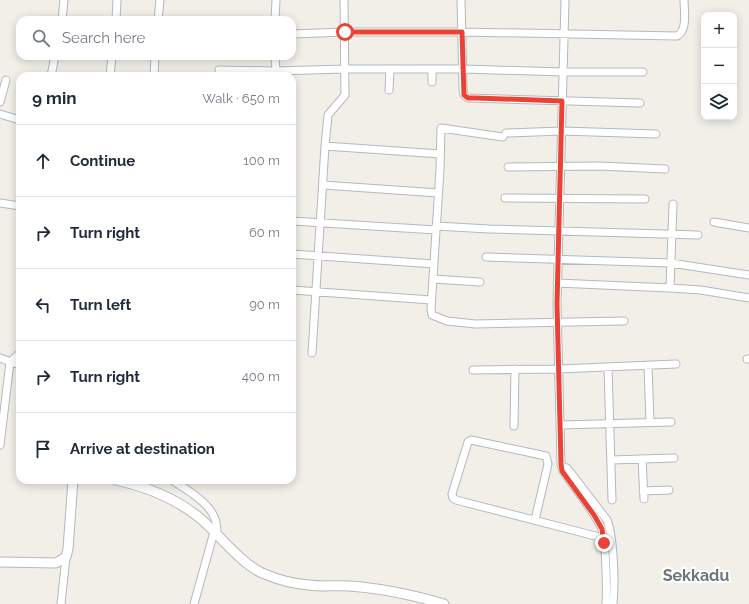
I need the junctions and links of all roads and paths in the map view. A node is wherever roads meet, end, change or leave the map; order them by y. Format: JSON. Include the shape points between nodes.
{"nodes":[{"id":1,"x":64,"y":0,"type":"edge"},
{"id":2,"x":117,"y":0,"type":"edge"},
{"id":3,"x":160,"y":0,"type":"edge"},
{"id":4,"x":276,"y":0,"type":"edge"},
{"id":5,"x":344,"y":0,"type":"edge"},
{"id":6,"x":461,"y":0,"type":"edge"},
{"id":7,"x":565,"y":0,"type":"edge"},
{"id":8,"x":684,"y":0,"type":"edge"},
{"id":9,"x":62,"y":16,"type":"edge"},
{"id":10,"x":116,"y":16,"type":"edge"},
{"id":11,"x":158,"y":16,"type":"edge"},
{"id":12,"x":275,"y":16,"type":"edge"},
{"id":13,"x":345,"y":32,"type":"junction"},
{"id":14,"x":462,"y":32,"type":"junction"},
{"id":15,"x":296,"y":34,"type":"edge"},
{"id":16,"x":564,"y":34,"type":"junction"},
{"id":17,"x":54,"y":60,"type":"edge"},
{"id":18,"x":112,"y":60,"type":"edge"},
{"id":19,"x":155,"y":60,"type":"edge"},
{"id":20,"x":275,"y":60,"type":"edge"},
{"id":21,"x":345,"y":69,"type":"junction"},
{"id":22,"x":390,"y":69,"type":"junction"},
{"id":23,"x":432,"y":69,"type":"junction"},
{"id":24,"x":463,"y":69,"type":"junction"},
{"id":25,"x":219,"y":70,"type":"dead end"},
{"id":26,"x":276,"y":71,"type":"junction"},
{"id":27,"x":52,"y":72,"type":"edge"},
{"id":28,"x":110,"y":72,"type":"edge"},
{"id":29,"x":154,"y":72,"type":"edge"},
{"id":30,"x":563,"y":72,"type":"junction"},
{"id":31,"x":643,"y":72,"type":"dead end"},
{"id":32,"x":6,"y":80,"type":"dead end"},
{"id":33,"x":432,"y":82,"type":"dead end"},
{"id":34,"x":389,"y":90,"type":"dead end"},
{"id":35,"x":562,"y":101,"type":"junction"},
{"id":36,"x":0,"y":102,"type":"edge"},
{"id":37,"x":640,"y":103,"type":"dead end"},
{"id":38,"x":0,"y":114,"type":"edge"},
{"id":39,"x":16,"y":119,"type":"edge"},
{"id":40,"x":562,"y":131,"type":"junction"},
{"id":41,"x":656,"y":134,"type":"dead end"},
{"id":42,"x":325,"y":146,"type":"junction"},
{"id":43,"x":440,"y":154,"type":"junction"},
{"id":44,"x":508,"y":167,"type":"dead end"},
{"id":45,"x":561,"y":167,"type":"junction"},
{"id":46,"x":665,"y":169,"type":"dead end"},
{"id":47,"x":323,"y":185,"type":"junction"},
{"id":48,"x":438,"y":193,"type":"junction"},
{"id":49,"x":505,"y":198,"type":"dead end"},
{"id":50,"x":560,"y":198,"type":"junction"},
{"id":51,"x":645,"y":199,"type":"dead end"},
{"id":52,"x":0,"y":203,"type":"edge"},
{"id":53,"x":673,"y":204,"type":"dead end"},
{"id":54,"x":16,"y":205,"type":"edge"},
{"id":55,"x":296,"y":221,"type":"edge"},
{"id":56,"x":714,"y":222,"type":"dead end"},
{"id":57,"x":320,"y":223,"type":"junction"},
{"id":58,"x":746,"y":227,"type":"edge"},
{"id":59,"x":436,"y":228,"type":"junction"},
{"id":60,"x":559,"y":231,"type":"junction"},
{"id":61,"x":673,"y":234,"type":"junction"},
{"id":62,"x":698,"y":235,"type":"dead end"},
{"id":63,"x":296,"y":254,"type":"edge"},
{"id":64,"x":318,"y":256,"type":"junction"},
{"id":65,"x":486,"y":257,"type":"dead end"},
{"id":66,"x":558,"y":259,"type":"junction"},
{"id":67,"x":671,"y":263,"type":"junction"},
{"id":68,"x":434,"y":264,"type":"junction"},
{"id":69,"x":749,"y":275,"type":"edge"},
{"id":70,"x":433,"y":279,"type":"junction"},
{"id":71,"x":480,"y":282,"type":"dead end"},
{"id":72,"x":557,"y":283,"type":"junction"},
{"id":73,"x":670,"y":288,"type":"junction"},
{"id":74,"x":296,"y":290,"type":"edge"},
{"id":75,"x":316,"y":292,"type":"junction"},
{"id":76,"x":749,"y":298,"type":"edge"},
{"id":77,"x":431,"y":300,"type":"junction"},
{"id":78,"x":624,"y":321,"type":"dead end"},
{"id":79,"x":557,"y":322,"type":"junction"},
{"id":80,"x":312,"y":353,"type":"dead end"},
{"id":81,"x":16,"y":357,"type":"edge"},
{"id":82,"x":0,"y":358,"type":"edge"},
{"id":83,"x":10,"y":362,"type":"junction"},
{"id":84,"x":16,"y":364,"type":"edge"},
{"id":85,"x":676,"y":364,"type":"dead end"},
{"id":86,"x":648,"y":365,"type":"junction"},
{"id":87,"x":608,"y":367,"type":"junction"},
{"id":88,"x":515,"y":369,"type":"junction"},
{"id":89,"x":559,"y":369,"type":"junction"},
{"id":90,"x":473,"y":370,"type":"dead end"},
{"id":91,"x":650,"y":422,"type":"junction"},
{"id":92,"x":671,"y":422,"type":"dead end"},
{"id":93,"x":610,"y":424,"type":"junction"},
{"id":94,"x":560,"y":425,"type":"junction"},
{"id":95,"x":514,"y":426,"type":"dead end"},
{"id":96,"x":0,"y":445,"type":"edge"},
{"id":97,"x":674,"y":458,"type":"dead end"},
{"id":98,"x":642,"y":459,"type":"junction"},
{"id":99,"x":611,"y":460,"type":"junction"},
{"id":100,"x":548,"y":464,"type":"junction"},
{"id":101,"x":561,"y":465,"type":"junction"},
{"id":102,"x":73,"y":484,"type":"edge"},
{"id":103,"x":135,"y":484,"type":"edge"},
{"id":104,"x":178,"y":484,"type":"edge"},
{"id":105,"x":669,"y":490,"type":"dead end"},
{"id":106,"x":643,"y":491,"type":"junction"},
{"id":107,"x":644,"y":499,"type":"dead end"},
{"id":108,"x":612,"y":500,"type":"dead end"},
{"id":109,"x":535,"y":520,"type":"junction"},
{"id":110,"x":215,"y":534,"type":"junction"},
{"id":111,"x":603,"y":538,"type":"junction"},
{"id":112,"x":66,"y":557,"type":"junction"},
{"id":113,"x":0,"y":562,"type":"edge"},
{"id":114,"x":61,"y":604,"type":"edge"},
{"id":115,"x":194,"y":604,"type":"edge"},
{"id":116,"x":444,"y":604,"type":"edge"},
{"id":117,"x":606,"y":604,"type":"edge"},
{"id":118,"x":613,"y":604,"type":"edge"}],
"edges":[{"from":1,"to":9,"type":"street"},
{"from":2,"to":10,"type":"street"},
{"from":3,"to":11,"type":"street"},
{"from":4,"to":12,"type":"street"},
{"from":5,"to":13,"type":"street"},
{"from":6,"to":14,"type":"street"},
{"from":7,"to":16,"type":"street"},
{"from":8,"to":16,"type":"street","via":[[684,29],[677,36]]},
{"from":13,"to":14,"type":"street"},
{"from":13,"to":15,"type":"street"},
{"from":13,"to":21,"type":"street"},
{"from":14,"to":16,"type":"street"},
{"from":14,"to":24,"type":"street"},
{"from":16,"to":30,"type":"street"},
{"from":17,"to":27,"type":"street"},
{"from":18,"to":28,"type":"street"},
{"from":19,"to":29,"type":"street"},
{"from":20,"to":26,"type":"street"},
{"from":21,"to":22,"type":"street"},
{"from":21,"to":26,"type":"street"},
{"from":21,"to":42,"type":"street","via":[[345,94],[328,115]]},
{"from":22,"to":23,"type":"street"},
{"from":22,"to":34,"type":"street"},
{"from":23,"to":24,"type":"street"},
{"from":23,"to":33,"type":"street"},
{"from":24,"to":30,"type":"street"},
{"from":24,"to":35,"type":"street","via":[[464,95],[468,98]]},
{"from":25,"to":26,"type":"street"},
{"from":30,"to":31,"type":"street"},
{"from":30,"to":35,"type":"street"},
{"from":32,"to":36,"type":"street"},
{"from":35,"to":37,"type":"street"},
{"from":35,"to":40,"type":"street"},
{"from":38,"to":39,"type":"street"},
{"from":40,"to":41,"type":"street"},
{"from":40,"to":43,"type":"street","via":[[505,135],[441,128]]},
{"from":40,"to":45,"type":"street"},
{"from":42,"to":43,"type":"street"},
{"from":42,"to":47,"type":"street"},
{"from":43,"to":48,"type":"street"},
{"from":44,"to":45,"type":"street"},
{"from":45,"to":46,"type":"street"},
{"from":45,"to":50,"type":"street"},
{"from":47,"to":48,"type":"street"},
{"from":47,"to":57,"type":"street"},
{"from":48,"to":59,"type":"street"},
{"from":49,"to":50,"type":"street"},
{"from":50,"to":51,"type":"street"},
{"from":50,"to":60,"type":"street"},
{"from":52,"to":54,"type":"street"},
{"from":53,"to":61,"type":"street"},
{"from":55,"to":57,"type":"street"},
{"from":56,"to":58,"type":"street"},
{"from":57,"to":59,"type":"street"},
{"from":57,"to":64,"type":"street"},
{"from":59,"to":60,"type":"street"},
{"from":59,"to":68,"type":"street"},
{"from":60,"to":61,"type":"street"},
{"from":60,"to":66,"type":"street"},
{"from":61,"to":62,"type":"street"},
{"from":61,"to":67,"type":"street"},
{"from":63,"to":64,"type":"street"},
{"from":64,"to":68,"type":"street"},
{"from":64,"to":75,"type":"street"},
{"from":65,"to":66,"type":"street"},
{"from":66,"to":67,"type":"street"},
{"from":66,"to":72,"type":"street"},
{"from":67,"to":69,"type":"street"},
{"from":67,"to":73,"type":"street"},
{"from":68,"to":70,"type":"street"},
{"from":70,"to":71,"type":"street"},
{"from":70,"to":77,"type":"street"},
{"from":72,"to":73,"type":"street"},
{"from":72,"to":79,"type":"street"},
{"from":73,"to":76,"type":"street"},
{"from":74,"to":75,"type":"street"},
{"from":75,"to":77,"type":"street"},
{"from":75,"to":80,"type":"street"},
{"from":77,"to":79,"type":"street","via":[[432,315],[447,321],[475,324]]},
{"from":78,"to":79,"type":"street"},
{"from":79,"to":89,"type":"street"},
{"from":81,"to":83,"type":"street"},
{"from":82,"to":83,"type":"street"},
{"from":83,"to":84,"type":"street"},
{"from":83,"to":96,"type":"street"},
{"from":85,"to":86,"type":"street"},
{"from":86,"to":87,"type":"street"},
{"from":86,"to":91,"type":"street"},
{"from":87,"to":89,"type":"street"},
{"from":87,"to":93,"type":"street"},
{"from":88,"to":89,"type":"street"},
{"from":88,"to":90,"type":"street"},
{"from":88,"to":95,"type":"street"},
{"from":89,"to":94,"type":"street"},
{"from":91,"to":92,"type":"street"},
{"from":91,"to":93,"type":"street"},
{"from":93,"to":94,"type":"street"},
{"from":93,"to":99,"type":"street"},
{"from":94,"to":101,"type":"street"},
{"from":97,"to":98,"type":"street"},
{"from":98,"to":99,"type":"street"},
{"from":98,"to":106,"type":"street"},
{"from":99,"to":108,"type":"street"},
{"from":100,"to":101,"type":"street"},
{"from":100,"to":109,"type":"street"},
{"from":100,"to":109,"type":"street","via":[[546,456],[543,455],[471,440],[466,445],[452,494],[456,500]]},
{"from":101,"to":111,"type":"street","via":[[562,471],[594,515],[602,529]]},
{"from":101,"to":118,"type":"street","via":[[567,468],[607,520],[610,528]]},
{"from":102,"to":112,"type":"street"},
{"from":103,"to":110,"type":"street","via":[[144,486],[187,508]]},
{"from":104,"to":110,"type":"street","via":[[212,512],[216,523]]},
{"from":105,"to":106,"type":"street"},
{"from":106,"to":107,"type":"street"},
{"from":109,"to":111,"type":"street"},
{"from":110,"to":115,"type":"street"},
{"from":110,"to":116,"type":"street","via":[[246,562],[261,572],[280,579],[309,585],[376,589]]},
{"from":111,"to":117,"type":"street"},
{"from":112,"to":113,"type":"street","via":[[56,563]]},
{"from":112,"to":114,"type":"street"}]}
